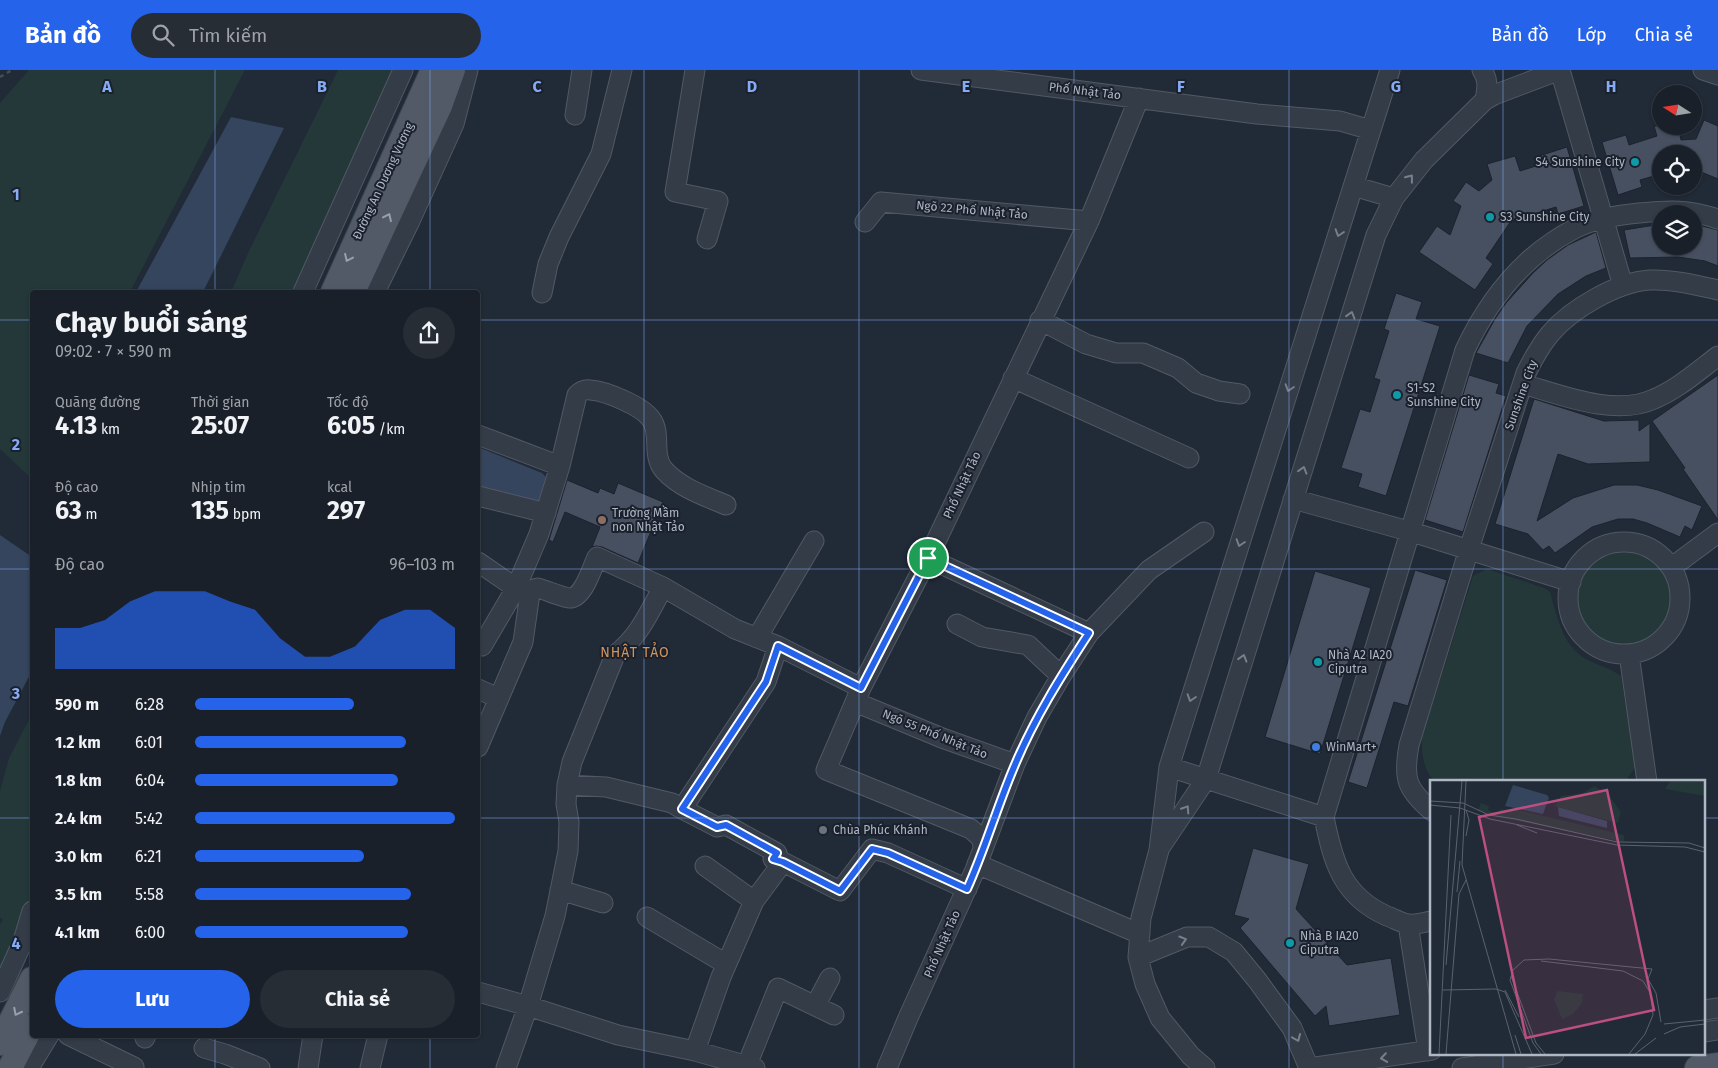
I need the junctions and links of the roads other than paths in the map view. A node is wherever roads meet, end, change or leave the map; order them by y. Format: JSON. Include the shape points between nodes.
{"nodes":[{"id":1,"x":403,"y":70,"type":"edge"},
{"id":2,"x":433,"y":70,"type":"edge"},
{"id":3,"x":453,"y":70,"type":"edge"},
{"id":4,"x":468,"y":70,"type":"edge"},
{"id":5,"x":582,"y":70,"type":"edge"},
{"id":6,"x":622,"y":70,"type":"edge"},
{"id":7,"x":695,"y":70,"type":"edge"},
{"id":8,"x":921,"y":70,"type":"edge"},
{"id":9,"x":1390,"y":70,"type":"edge"},
{"id":10,"x":1482,"y":70,"type":"edge"},
{"id":11,"x":1560,"y":70,"type":"edge"},
{"id":12,"x":1703,"y":70,"type":"edge"},
{"id":13,"x":1718,"y":75,"type":"edge"},
{"id":14,"x":1139,"y":98,"type":"junction"},
{"id":15,"x":1485,"y":100,"type":"junction"},
{"id":16,"x":575,"y":115,"type":"dead end"},
{"id":17,"x":1371,"y":130,"type":"junction"},
{"id":18,"x":1353,"y":186,"type":"junction"},
{"id":19,"x":1394,"y":198,"type":"junction"},
{"id":20,"x":1718,"y":218,"type":"edge"},
{"id":21,"x":1603,"y":219,"type":"junction"},
{"id":22,"x":1089,"y":221,"type":"junction"},
{"id":23,"x":865,"y":222,"type":"dead end"},
{"id":24,"x":707,"y":238,"type":"dead end"},
{"id":25,"x":1623,"y":286,"type":"junction"},
{"id":26,"x":304,"y":290,"type":"edge"},
{"id":27,"x":334,"y":290,"type":"edge"},
{"id":28,"x":354,"y":290,"type":"edge"},
{"id":29,"x":376,"y":290,"type":"edge"},
{"id":30,"x":1718,"y":290,"type":"edge"},
{"id":31,"x":542,"y":293,"type":"dead end"},
{"id":32,"x":1040,"y":320,"type":"junction"},
{"id":33,"x":1718,"y":356,"type":"edge"},
{"id":34,"x":1014,"y":378,"type":"junction"},
{"id":35,"x":1523,"y":384,"type":"junction"},
{"id":36,"x":1240,"y":394,"type":"dead end"},
{"id":37,"x":480,"y":436,"type":"edge"},
{"id":38,"x":1190,"y":458,"type":"dead end"},
{"id":39,"x":560,"y":466,"type":"junction"},
{"id":40,"x":480,"y":496,"type":"edge"},
{"id":41,"x":1294,"y":499,"type":"junction"},
{"id":42,"x":726,"y":505,"type":"dead end"},
{"id":43,"x":546,"y":513,"type":"junction"},
{"id":44,"x":1204,"y":532,"type":"dead end"},
{"id":45,"x":1412,"y":532,"type":"junction"},
{"id":46,"x":1718,"y":533,"type":"edge"},
{"id":47,"x":814,"y":540,"type":"dead end"},
{"id":48,"x":1469,"y":549,"type":"junction"},
{"id":49,"x":928,"y":558,"type":"junction"},
{"id":50,"x":480,"y":563,"type":"edge"},
{"id":51,"x":1672,"y":567,"type":"junction"},
{"id":52,"x":1570,"y":582,"type":"junction"},
{"id":53,"x":663,"y":587,"type":"junction"},
{"id":54,"x":523,"y":591,"type":"junction"},
{"id":55,"x":957,"y":624,"type":"dead end"},
{"id":56,"x":1089,"y":633,"type":"junction"},
{"id":57,"x":757,"y":638,"type":"junction"},
{"id":58,"x":482,"y":646,"type":"dead end"},
{"id":59,"x":778,"y":646,"type":"junction"},
{"id":60,"x":1629,"y":654,"type":"junction"},
{"id":61,"x":1061,"y":676,"type":"junction"},
{"id":62,"x":480,"y":690,"type":"edge"},
{"id":63,"x":858,"y":695,"type":"junction"},
{"id":64,"x":498,"y":698,"type":"junction"},
{"id":65,"x":480,"y":742,"type":"edge"},
{"id":66,"x":1015,"y":764,"type":"junction"},
{"id":67,"x":1169,"y":767,"type":"junction"},
{"id":68,"x":1206,"y":779,"type":"junction"},
{"id":69,"x":1647,"y":780,"type":"edge"},
{"id":70,"x":567,"y":785,"type":"junction"},
{"id":71,"x":682,"y":809,"type":"junction"},
{"id":72,"x":1430,"y":809,"type":"edge"},
{"id":73,"x":1324,"y":817,"type":"junction"},
{"id":74,"x":983,"y":846,"type":"junction"},
{"id":75,"x":1159,"y":850,"type":"junction"},
{"id":76,"x":783,"y":862,"type":"junction"},
{"id":77,"x":977,"y":864,"type":"junction"},
{"id":78,"x":705,"y":866,"type":"dead end"},
{"id":79,"x":967,"y":889,"type":"junction"},
{"id":80,"x":560,"y":890,"type":"junction"},
{"id":81,"x":754,"y":901,"type":"junction"},
{"id":82,"x":603,"y":903,"type":"dead end"},
{"id":83,"x":30,"y":917,"type":"edge"},
{"id":84,"x":647,"y":917,"type":"dead end"},
{"id":85,"x":1430,"y":921,"type":"edge"},
{"id":86,"x":1408,"y":924,"type":"junction"},
{"id":87,"x":1140,"y":934,"type":"junction"},
{"id":88,"x":1138,"y":957,"type":"junction"},
{"id":89,"x":726,"y":964,"type":"junction"},
{"id":90,"x":830,"y":978,"type":"dead end"},
{"id":91,"x":30,"y":984,"type":"edge"},
{"id":92,"x":0,"y":992,"type":"edge"},
{"id":93,"x":480,"y":993,"type":"edge"},
{"id":94,"x":528,"y":1006,"type":"junction"},
{"id":95,"x":815,"y":1006,"type":"junction"},
{"id":96,"x":834,"y":1015,"type":"dead end"},
{"id":97,"x":30,"y":1030,"type":"edge"},
{"id":98,"x":47,"y":1038,"type":"edge"},
{"id":99,"x":74,"y":1038,"type":"edge"},
{"id":100,"x":313,"y":1038,"type":"edge"},
{"id":101,"x":377,"y":1038,"type":"edge"},
{"id":102,"x":0,"y":1043,"type":"edge"},
{"id":103,"x":204,"y":1048,"type":"dead end"},
{"id":104,"x":695,"y":1051,"type":"junction"},
{"id":105,"x":1430,"y":1051,"type":"edge"},
{"id":106,"x":1541,"y":1056,"type":"edge"},
{"id":107,"x":726,"y":1064,"type":"edge"},
{"id":108,"x":1718,"y":1065,"type":"edge"},
{"id":109,"x":134,"y":1067,"type":"edge"},
{"id":110,"x":751,"y":1067,"type":"edge"},
{"id":111,"x":10,"y":1068,"type":"edge"},
{"id":112,"x":29,"y":1068,"type":"edge"},
{"id":113,"x":260,"y":1068,"type":"edge"},
{"id":114,"x":308,"y":1068,"type":"edge"},
{"id":115,"x":370,"y":1068,"type":"edge"},
{"id":116,"x":506,"y":1068,"type":"edge"},
{"id":117,"x":887,"y":1068,"type":"edge"},
{"id":118,"x":1205,"y":1068,"type":"edge"},
{"id":119,"x":1309,"y":1068,"type":"edge"},
{"id":120,"x":1462,"y":1068,"type":"edge"},
{"id":121,"x":1697,"y":1068,"type":"edge"}],
"edges":[{"from":1,"to":26,"type":"street","name":"Đường An Dương Vương"},
{"from":2,"to":27,"type":"main road","name":"Đường An Dương Vương","one_way":true},
{"from":28,"to":3,"type":"main road","name":"Đường An Dương Vương","one_way":true,"via":[[440,106]]},
{"from":4,"to":29,"type":"street","via":[[454,124]]},
{"from":5,"to":16,"type":"street"},
{"from":6,"to":31,"type":"street","via":[[601,154],[559,237],[548,264]]},
{"from":7,"to":24,"type":"street","via":[[675,192],[718,201]]},
{"from":8,"to":14,"type":"street","name":"Phố Nhật Tảo"},
{"from":9,"to":17,"type":"street"},
{"from":10,"to":15,"type":"street","via":[[1488,88]]},
{"from":11,"to":15,"type":"street"},
{"from":11,"to":21,"type":"street"},
{"from":12,"to":13,"type":"street"},
{"from":14,"to":17,"type":"street","via":[[1340,121]]},
{"from":14,"to":22,"type":"street","name":"Phố Nhật Tảo"},
{"from":19,"to":15,"type":"street","one_way":true,"via":[[1424,160]]},
{"from":17,"to":18,"type":"street"},
{"from":18,"to":19,"type":"street"},
{"from":18,"to":67,"type":"street","one_way":true},
{"from":41,"to":19,"type":"street","one_way":true,"via":[[1376,235]]},
{"from":20,"to":21,"type":"street","via":[[1664,210]]},
{"from":21,"to":25,"type":"street"},
{"from":21,"to":45,"type":"street","via":[[1577,228],[1545,247],[1520,268],[1476,326]]},
{"from":22,"to":23,"type":"street","name":"Ngõ 22 Phố Nhật Tảo","via":[[881,202]]},
{"from":22,"to":32,"type":"street","name":"Phố Nhật Tảo"},
{"from":25,"to":30,"type":"street","name":"Sunshine City","via":[[1649,280]]},
{"from":25,"to":35,"type":"street","name":"Sunshine City","via":[[1598,297],[1551,332],[1536,352]]},
{"from":32,"to":34,"type":"street","name":"Phố Nhật Tảo"},
{"from":32,"to":36,"type":"street","via":[[1086,344],[1116,353],[1143,353],[1178,368],[1196,383]]},
{"from":33,"to":35,"type":"street","via":[[1674,389],[1651,401],[1631,404],[1614,406],[1586,402]]},
{"from":34,"to":38,"type":"street"},
{"from":34,"to":49,"type":"street","name":"Phố Nhật Tảo"},
{"from":35,"to":48,"type":"street","name":"Sunshine City"},
{"from":37,"to":39,"type":"street"},
{"from":39,"to":42,"type":"street","via":[[577,395],[589,389],[642,410],[652,419],[657,458],[662,468],[680,483]]},
{"from":39,"to":43,"type":"street"},
{"from":40,"to":43,"type":"street"},
{"from":41,"to":45,"type":"street"},
{"from":68,"to":41,"type":"street","one_way":true},
{"from":43,"to":54,"type":"street"},
{"from":44,"to":56,"type":"street","via":[[1149,570]]},
{"from":45,"to":48,"type":"street"},
{"from":45,"to":73,"type":"street"},
{"from":46,"to":51,"type":"street"},
{"from":47,"to":57,"type":"street"},
{"from":48,"to":52,"type":"street"},
{"from":48,"to":72,"type":"street","name":"Sunshine City","via":[[1409,745],[1406,765],[1409,784],[1416,798]]},
{"from":49,"to":56,"type":"street"},
{"from":49,"to":63,"type":"street","name":"Phố Nhật Tảo"},
{"from":50,"to":54,"type":"street"},
{"from":51,"to":52,"type":"street","via":[[1656,550],[1638,542],[1619,541],[1601,546],[1586,556]]},
{"from":51,"to":60,"type":"street","via":[[1679,581],[1681,600],[1677,619],[1667,636],[1652,648]]},
{"from":52,"to":60,"type":"street","via":[[1568,606],[1573,623],[1584,638],[1598,649]]},
{"from":53,"to":54,"type":"street","name":"Ngõ 55 Phố Nhật Tảo","via":[[597,557],[581,593],[576,597],[569,598],[538,588]]},
{"from":53,"to":57,"type":"street","name":"Ngõ 55 Phố Nhật Tảo","via":[[735,629]]},
{"from":53,"to":70,"type":"street","via":[[638,634],[615,655],[572,762]]},
{"from":54,"to":58,"type":"street"},
{"from":54,"to":64,"type":"street","via":[[522,642]]},
{"from":55,"to":61,"type":"street","via":[[982,638],[1028,645]]},
{"from":56,"to":61,"type":"street"},
{"from":57,"to":59,"type":"street","name":"Ngõ 55 Phố Nhật Tảo"},
{"from":59,"to":63,"type":"street","name":"Ngõ 55 Phố Nhật Tảo"},
{"from":59,"to":71,"type":"street","via":[[766,682]]},
{"from":60,"to":69,"type":"street"},
{"from":61,"to":66,"type":"street"},
{"from":62,"to":64,"type":"street"},
{"from":63,"to":66,"type":"street","name":"Ngõ 55 Phố Nhật Tảo","via":[[942,738]]},
{"from":63,"to":74,"type":"street","name":"Phố Nhật Tảo","via":[[826,770],[971,829],[981,838]]},
{"from":64,"to":65,"type":"street"},
{"from":66,"to":74,"type":"street"},
{"from":67,"to":68,"type":"street"},
{"from":67,"to":75,"type":"street"},
{"from":68,"to":73,"type":"street"},
{"from":75,"to":68,"type":"street","one_way":true},
{"from":70,"to":71,"type":"street","via":[[606,787],[672,802]]},
{"from":70,"to":80,"type":"street","via":[[568,851]]},
{"from":71,"to":76,"type":"street","via":[[717,827],[726,825],[777,853],[773,859]]},
{"from":73,"to":86,"type":"street","via":[[1333,858],[1352,890],[1369,906]]},
{"from":74,"to":77,"type":"street","name":"Phố Nhật Tảo"},
{"from":75,"to":87,"type":"street","via":[[1141,918]]},
{"from":76,"to":79,"type":"street","via":[[840,891],[872,849],[888,853]]},
{"from":76,"to":81,"type":"street"},
{"from":77,"to":79,"type":"street","name":"Phố Nhật Tảo"},
{"from":77,"to":87,"type":"street"},
{"from":78,"to":81,"type":"street"},
{"from":79,"to":117,"type":"street","name":"Phố Nhật Tảo"},
{"from":80,"to":82,"type":"street"},
{"from":80,"to":94,"type":"street"},
{"from":81,"to":89,"type":"street"},
{"from":83,"to":92,"type":"street"},
{"from":84,"to":89,"type":"street"},
{"from":85,"to":86,"type":"street"},
{"from":86,"to":105,"type":"street"},
{"from":87,"to":88,"type":"street"},
{"from":88,"to":118,"type":"street","via":[[1145,984],[1160,1018]]},
{"from":88,"to":119,"type":"street","one_way":true,"via":[[1188,937],[1209,937],[1234,952],[1292,1028]]},
{"from":89,"to":104,"type":"street"},
{"from":90,"to":95,"type":"street"},
{"from":91,"to":102,"type":"main road","one_way":true},
{"from":93,"to":94,"type":"street"},
{"from":94,"to":104,"type":"street","via":[[618,1035]]},
{"from":94,"to":116,"type":"street"},
{"from":95,"to":96,"type":"street"},
{"from":95,"to":110,"type":"street","via":[[778,988]]},
{"from":97,"to":111,"type":"main road"},
{"from":98,"to":112,"type":"street"},
{"from":99,"to":109,"type":"street"},
{"from":100,"to":114,"type":"street"},
{"from":101,"to":115,"type":"street"},
{"from":103,"to":113,"type":"street"},
{"from":104,"to":107,"type":"street"},
{"from":105,"to":119,"type":"street","one_way":true},
{"from":106,"to":120,"type":"street"},
{"from":107,"to":110,"type":"street"},
{"from":108,"to":121,"type":"main road"}]}
